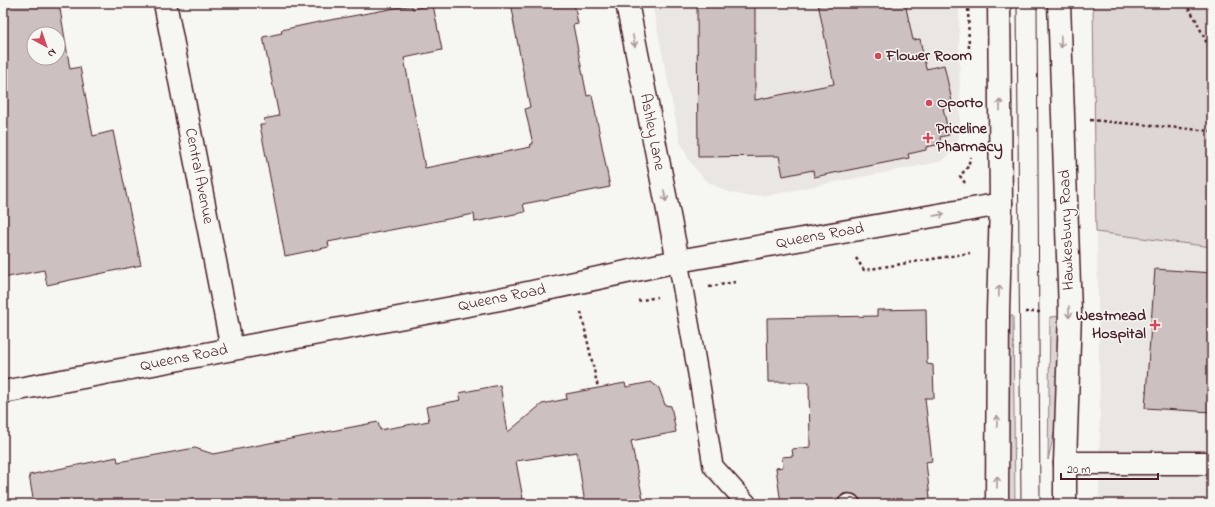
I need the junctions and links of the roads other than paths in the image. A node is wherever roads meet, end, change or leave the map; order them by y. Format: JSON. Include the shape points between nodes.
{"nodes":[{"id":1,"x":165,"y":3,"type":"edge"},
{"id":2,"x":627,"y":3,"type":"edge"},
{"id":3,"x":1000,"y":3,"type":"edge"},
{"id":4,"x":1059,"y":3,"type":"edge"},
{"id":5,"x":1001,"y":204,"type":"junction"},
{"id":6,"x":678,"y":261,"type":"junction"},
{"id":7,"x":232,"y":349,"type":"junction"},
{"id":8,"x":3,"y":392,"type":"edge"},
{"id":9,"x":1064,"y":463,"type":"junction"},
{"id":10,"x":1212,"y":463,"type":"edge"},
{"id":11,"x":747,"y":504,"type":"edge"},
{"id":12,"x":997,"y":504,"type":"edge"},
{"id":13,"x":1065,"y":504,"type":"edge"}],
"edges":[{"from":1,"to":7,"type":"street","name":"Central Avenue"},
{"from":2,"to":6,"type":"street","name":"Ashley Lane","one_way":true},
{"from":5,"to":3,"type":"street","one_way":true},
{"from":4,"to":9,"type":"street","name":"Hawkesbury Road","one_way":true,"via":[[1070,312]]},
{"from":6,"to":5,"type":"street","name":"Queens Road","one_way":true},
{"from":12,"to":5,"type":"street","one_way":true},
{"from":6,"to":7,"type":"street","name":"Queens Road","via":[[500,299]]},
{"from":6,"to":11,"type":"lane","via":[[713,466]]},
{"from":7,"to":8,"type":"street","name":"Queens Road"},
{"from":9,"to":10,"type":"street"},
{"from":9,"to":13,"type":"street","name":"Hawkesbury Road"}]}
